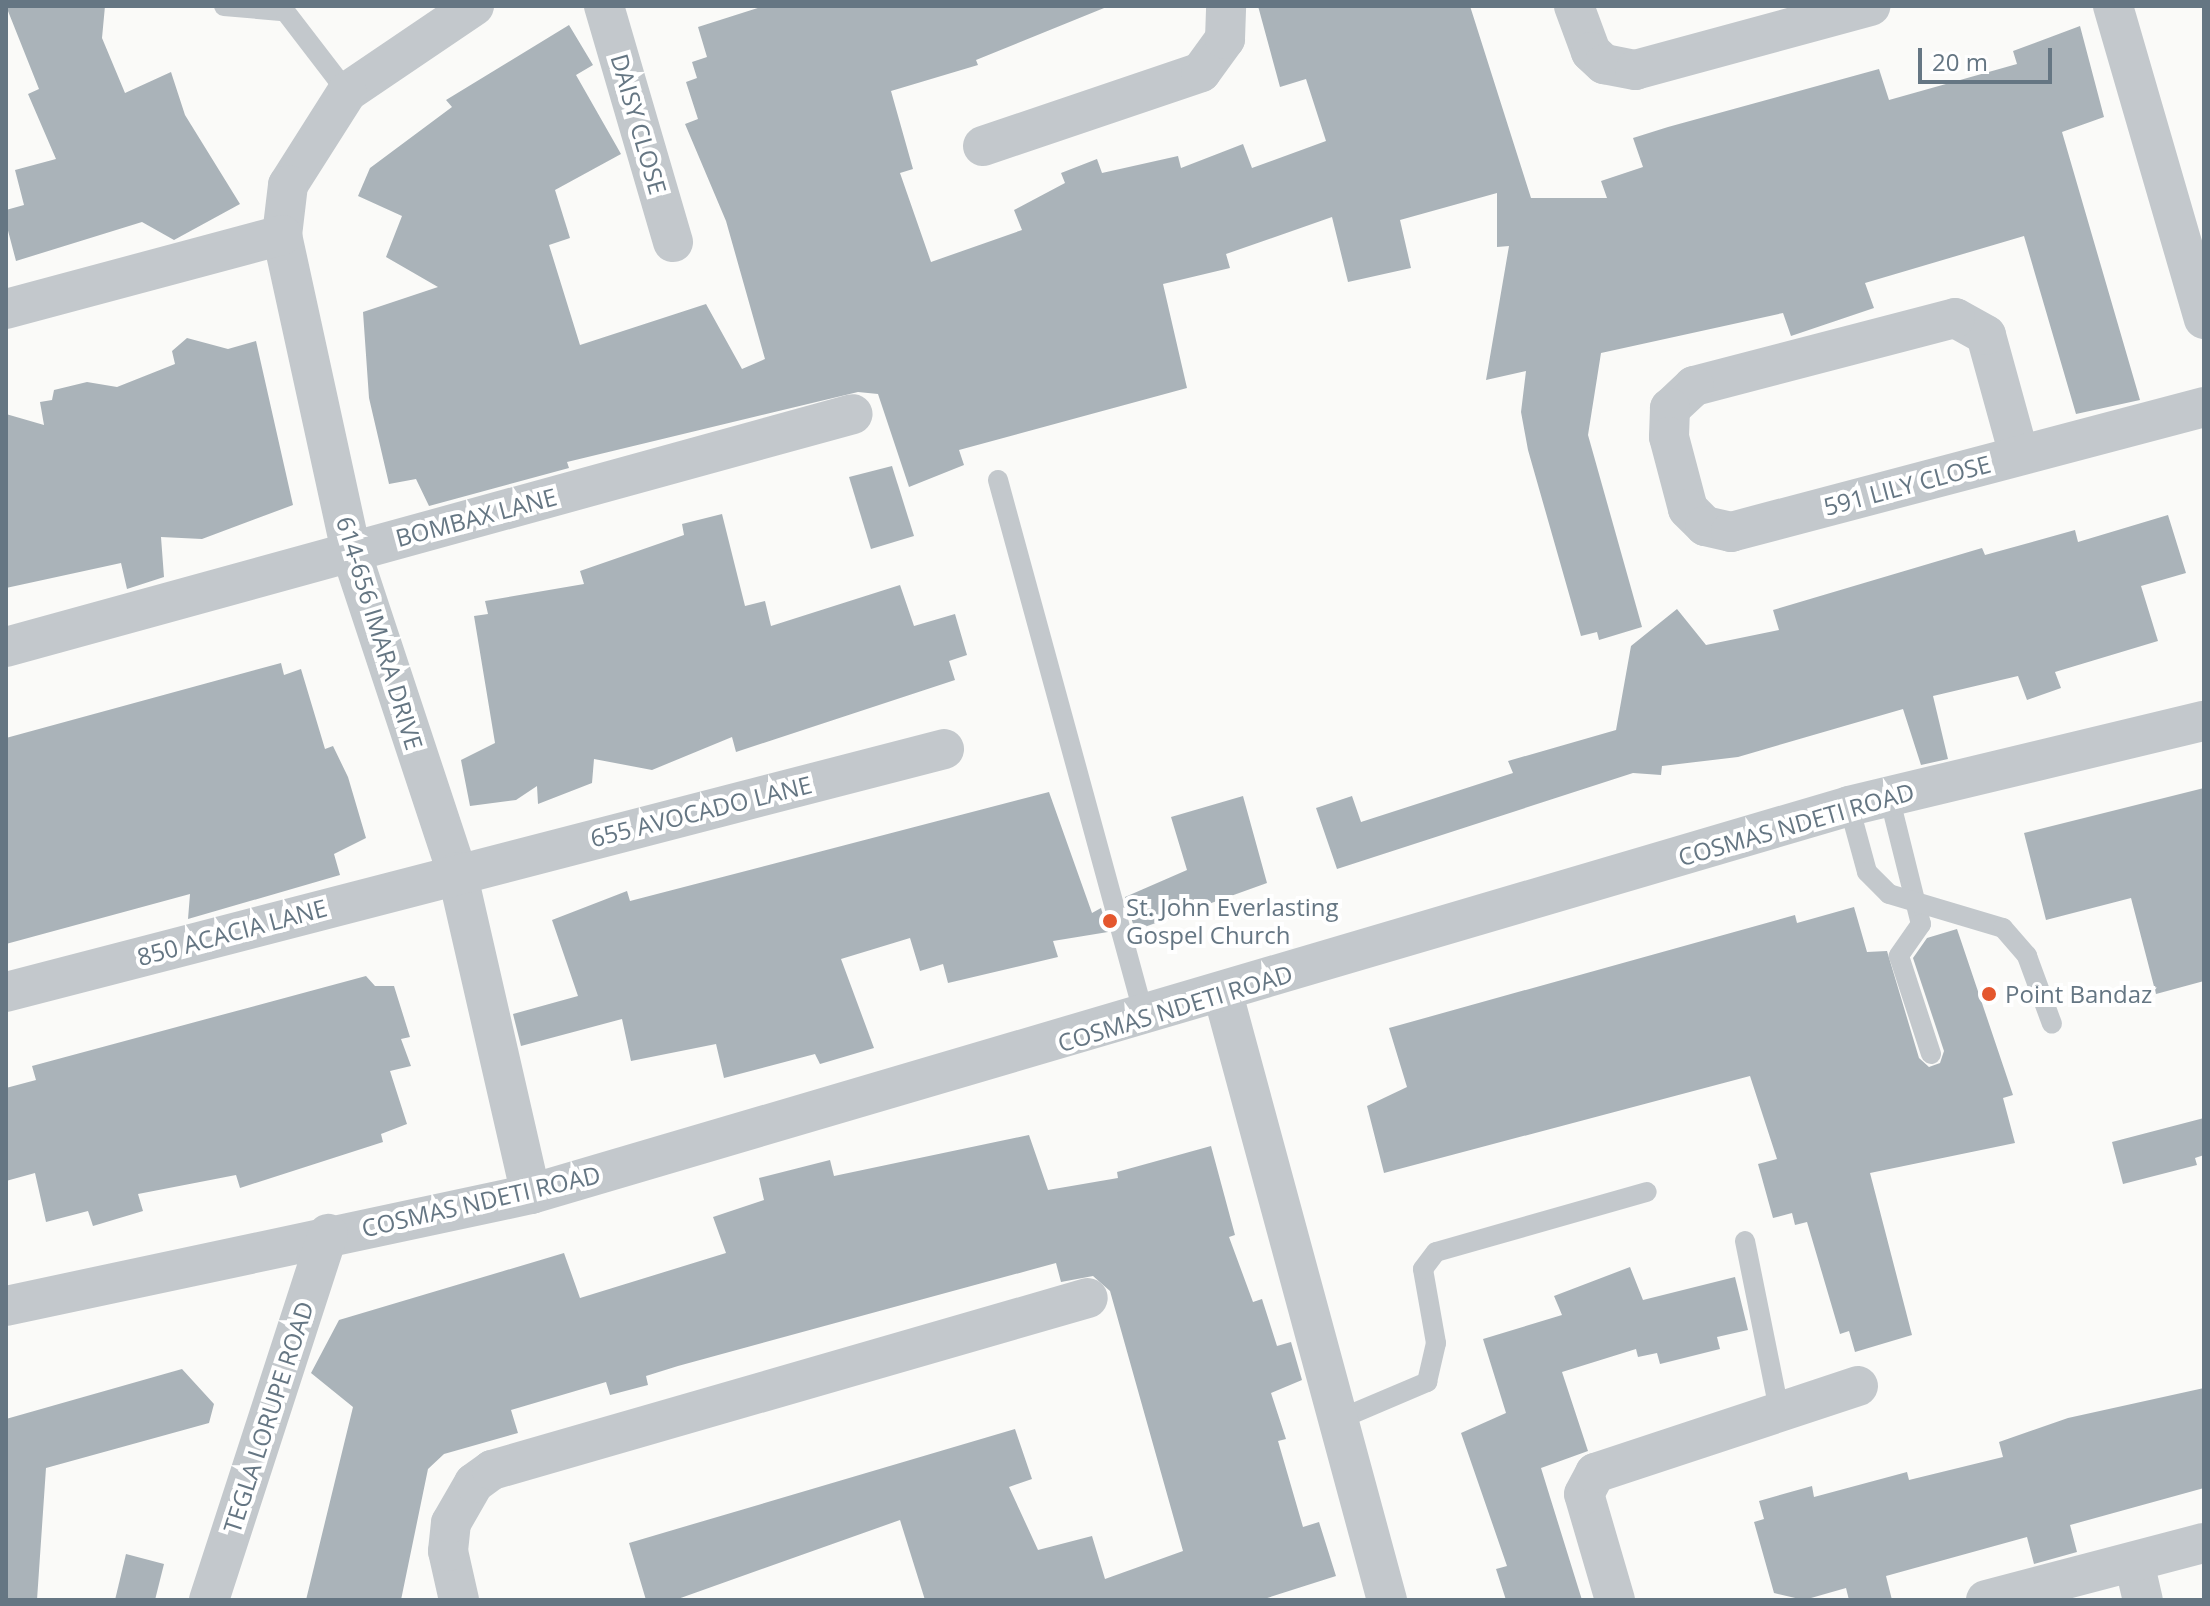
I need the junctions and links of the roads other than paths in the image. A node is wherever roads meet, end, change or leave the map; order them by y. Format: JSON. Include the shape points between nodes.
{"nodes":[{"id":1,"x":224,"y":6,"type":"edge"},
{"id":2,"x":604,"y":6,"type":"edge"},
{"id":3,"x":1226,"y":6,"type":"edge"},
{"id":4,"x":1574,"y":6,"type":"edge"},
{"id":5,"x":1870,"y":6,"type":"edge"},
{"id":6,"x":2113,"y":6,"type":"edge"},
{"id":7,"x":464,"y":7,"type":"edge"},
{"id":8,"x":281,"y":8,"type":"edge"},
{"id":9,"x":347,"y":92,"type":"junction"},
{"id":10,"x":983,"y":146,"type":"dead end"},
{"id":11,"x":282,"y":235,"type":"junction"},
{"id":12,"x":673,"y":242,"type":"dead end"},
{"id":13,"x":2194,"y":245,"type":"edge"},
{"id":14,"x":6,"y":309,"type":"edge"},
{"id":15,"x":2204,"y":319,"type":"edge"},
{"id":16,"x":2204,"y":407,"type":"edge"},
{"id":17,"x":853,"y":414,"type":"dead end"},
{"id":18,"x":2019,"y":455,"type":"junction"},
{"id":19,"x":998,"y":480,"type":"dead end"},
{"id":20,"x":351,"y":552,"type":"junction"},
{"id":21,"x":6,"y":647,"type":"edge"},
{"id":22,"x":2204,"y":721,"type":"edge"},
{"id":23,"x":944,"y":749,"type":"dead end"},
{"id":24,"x":1889,"y":796,"type":"junction"},
{"id":25,"x":1849,"y":806,"type":"junction"},
{"id":26,"x":457,"y":872,"type":"junction"},
{"id":27,"x":1917,"y":906,"type":"junction"},
{"id":28,"x":6,"y":992,"type":"edge"},
{"id":29,"x":1223,"y":994,"type":"junction"},
{"id":30,"x":1145,"y":1019,"type":"junction"},
{"id":31,"x":2052,"y":1024,"type":"dead end"},
{"id":32,"x":1931,"y":1054,"type":"dead end"},
{"id":33,"x":1647,"y":1192,"type":"dead end"},
{"id":34,"x":531,"y":1194,"type":"junction"},
{"id":35,"x":328,"y":1234,"type":"junction"},
{"id":36,"x":1745,"y":1241,"type":"dead end"},
{"id":37,"x":1088,"y":1298,"type":"dead end"},
{"id":38,"x":6,"y":1306,"type":"edge"},
{"id":39,"x":1858,"y":1386,"type":"dead end"},
{"id":40,"x":1779,"y":1409,"type":"junction"},
{"id":41,"x":1340,"y":1419,"type":"junction"},
{"id":42,"x":2204,"y":1543,"type":"edge"},
{"id":43,"x":2134,"y":1562,"type":"junction"},
{"id":44,"x":209,"y":1600,"type":"edge"},
{"id":45,"x":459,"y":1600,"type":"edge"},
{"id":46,"x":1387,"y":1600,"type":"edge"},
{"id":47,"x":1615,"y":1600,"type":"edge"},
{"id":48,"x":1986,"y":1600,"type":"edge"},
{"id":49,"x":2143,"y":1600,"type":"edge"}],
"edges":[{"from":1,"to":8,"type":"lane"},
{"from":2,"to":12,"type":"street","name":"DAISY CLOSE"},
{"from":3,"to":10,"type":"street","via":[[1225,39],[1201,72]]},
{"from":4,"to":5,"type":"street","via":[[1591,52],[1616,69],[1635,70]]},
{"from":6,"to":13,"type":"street"},
{"from":7,"to":9,"type":"street","name":"614-656 IMARA DRIVE"},
{"from":8,"to":9,"type":"lane"},
{"from":9,"to":11,"type":"street","name":"614-656 IMARA DRIVE","via":[[288,185]]},
{"from":11,"to":14,"type":"street"},
{"from":11,"to":20,"type":"street","name":"614-656 IMARA DRIVE"},
{"from":13,"to":15,"type":"street"},
{"from":16,"to":18,"type":"street","name":"591 LILY CLOSE"},
{"from":17,"to":20,"type":"street","name":"BOMBAX LANE"},
{"from":18,"to":18,"type":"street","name":"591 LILY CLOSE","via":[[1731,532],[1705,526],[1688,509],[1669,437],[1670,408],[1694,386],[1955,318],[1986,335]]},
{"from":19,"to":30,"type":"lane"},
{"from":20,"to":21,"type":"street","name":"BOMBAX LANE"},
{"from":20,"to":26,"type":"street","name":"614-656 IMARA DRIVE"},
{"from":22,"to":24,"type":"street","name":"COSMAS NDETI ROAD"},
{"from":23,"to":26,"type":"street","name":"655 AVOCADO LANE"},
{"from":24,"to":25,"type":"street","name":"COSMAS NDETI ROAD"},
{"from":24,"to":27,"type":"lane"},
{"from":25,"to":27,"type":"lane","via":[[1867,872],[1889,894]]},
{"from":25,"to":29,"type":"street","name":"COSMAS NDETI ROAD"},
{"from":26,"to":28,"type":"street","name":"850 ACACIA LANE"},
{"from":26,"to":34,"type":"street","name":"614-656 IMARA DRIVE"},
{"from":27,"to":31,"type":"lane","via":[[1969,912],[2003,928],[2027,956]]},
{"from":27,"to":32,"type":"lane","via":[[1920,930],[1898,950]]},
{"from":29,"to":30,"type":"street","name":"COSMAS NDETI ROAD"},
{"from":29,"to":41,"type":"street"},
{"from":30,"to":34,"type":"street","name":"COSMAS NDETI ROAD"},
{"from":33,"to":41,"type":"lane","via":[[1436,1252],[1423,1269],[1436,1343],[1427,1382]]},
{"from":34,"to":35,"type":"street","name":"COSMAS NDETI ROAD"},
{"from":35,"to":38,"type":"street","name":"COSMAS NDETI ROAD"},
{"from":35,"to":44,"type":"street","name":"TEGLA LORUPE ROAD"},
{"from":36,"to":40,"type":"lane"},
{"from":37,"to":45,"type":"street","via":[[492,1470],[474,1483],[451,1523],[449,1563]]},
{"from":39,"to":40,"type":"street"},
{"from":40,"to":47,"type":"street","via":[[1595,1473],[1584,1494]]},
{"from":41,"to":46,"type":"street"},
{"from":42,"to":43,"type":"street"},
{"from":43,"to":48,"type":"street"},
{"from":43,"to":49,"type":"street"}]}
